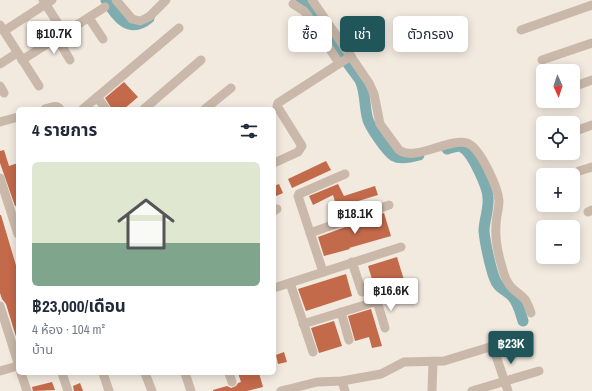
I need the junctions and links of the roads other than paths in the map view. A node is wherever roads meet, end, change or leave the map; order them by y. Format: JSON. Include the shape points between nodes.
{"nodes":[{"id":1,"x":116,"y":0,"type":"edge"},
{"id":2,"x":166,"y":0,"type":"edge"},
{"id":3,"x":312,"y":0,"type":"edge"},
{"id":4,"x":47,"y":1,"type":"edge"},
{"id":5,"x":293,"y":4,"type":"dead end"},
{"id":6,"x":592,"y":5,"type":"edge"},
{"id":7,"x":105,"y":7,"type":"dead end"},
{"id":8,"x":89,"y":18,"type":"junction"},
{"id":9,"x":1,"y":26,"type":"edge"},
{"id":10,"x":179,"y":28,"type":"dead end"},
{"id":11,"x":521,"y":30,"type":"dead end"},
{"id":12,"x":61,"y":36,"type":"junction"},
{"id":13,"x":103,"y":39,"type":"dead end"},
{"id":14,"x":592,"y":43,"type":"edge"},
{"id":15,"x":19,"y":57,"type":"junction"},
{"id":16,"x":70,"y":60,"type":"dead end"},
{"id":17,"x":201,"y":60,"type":"dead end"},
{"id":18,"x":344,"y":60,"type":"junction"},
{"id":19,"x":542,"y":60,"type":"dead end"},
{"id":20,"x":0,"y":64,"type":"edge"},
{"id":21,"x":592,"y":80,"type":"edge"},
{"id":22,"x":580,"y":84,"type":"edge"},
{"id":23,"x":39,"y":86,"type":"dead end"},
{"id":24,"x":231,"y":88,"type":"dead end"},
{"id":25,"x":97,"y":97,"type":"junction"},
{"id":26,"x":85,"y":107,"type":"edge"},
{"id":27,"x":104,"y":107,"type":"edge"},
{"id":28,"x":146,"y":107,"type":"edge"},
{"id":29,"x":207,"y":107,"type":"edge"},
{"id":30,"x":278,"y":116,"type":"edge"},
{"id":31,"x":16,"y":118,"type":"edge"},
{"id":32,"x":0,"y":122,"type":"edge"},
{"id":33,"x":592,"y":125,"type":"edge"},
{"id":34,"x":580,"y":129,"type":"edge"},
{"id":35,"x":276,"y":162,"type":"edge"},
{"id":36,"x":592,"y":167,"type":"edge"},
{"id":37,"x":580,"y":171,"type":"edge"},
{"id":38,"x":345,"y":174,"type":"dead end"},
{"id":39,"x":0,"y":178,"type":"edge"},
{"id":40,"x":389,"y":205,"type":"dead end"},
{"id":41,"x":16,"y":228,"type":"edge"},
{"id":42,"x":310,"y":233,"type":"junction"},
{"id":43,"x":401,"y":247,"type":"dead end"},
{"id":44,"x":352,"y":262,"type":"junction"},
{"id":45,"x":323,"y":272,"type":"junction"},
{"id":46,"x":290,"y":283,"type":"junction"},
{"id":47,"x":276,"y":287,"type":"edge"},
{"id":48,"x":410,"y":291,"type":"dead end"},
{"id":49,"x":362,"y":292,"type":"dead end"},
{"id":50,"x":378,"y":301,"type":"junction"},
{"id":51,"x":0,"y":306,"type":"edge"},
{"id":52,"x":341,"y":312,"type":"junction"},
{"id":53,"x":531,"y":313,"type":"dead end"},
{"id":54,"x":303,"y":324,"type":"junction"},
{"id":55,"x":385,"y":328,"type":"dead end"},
{"id":56,"x":526,"y":336,"type":"dead end"},
{"id":57,"x":349,"y":340,"type":"dead end"},
{"id":58,"x":493,"y":347,"type":"junction"},
{"id":59,"x":313,"y":352,"type":"dead end"},
{"id":60,"x":16,"y":358,"type":"edge"},
{"id":61,"x":433,"y":362,"type":"junction"},
{"id":62,"x":16,"y":365,"type":"edge"},
{"id":63,"x":539,"y":371,"type":"dead end"},
{"id":64,"x":0,"y":372,"type":"edge"},
{"id":65,"x":22,"y":375,"type":"edge"},
{"id":66,"x":63,"y":375,"type":"edge"},
{"id":67,"x":104,"y":375,"type":"edge"},
{"id":68,"x":147,"y":375,"type":"edge"},
{"id":69,"x":186,"y":375,"type":"edge"},
{"id":70,"x":230,"y":375,"type":"edge"},
{"id":71,"x":342,"y":381,"type":"junction"},
{"id":72,"x":505,"y":381,"type":"junction"},
{"id":73,"x":232,"y":382,"type":"dead end"},
{"id":74,"x":27,"y":391,"type":"edge"},
{"id":75,"x":68,"y":391,"type":"edge"},
{"id":76,"x":109,"y":391,"type":"edge"},
{"id":77,"x":152,"y":391,"type":"edge"},
{"id":78,"x":190,"y":391,"type":"edge"},
{"id":79,"x":281,"y":391,"type":"edge"},
{"id":80,"x":345,"y":391,"type":"edge"},
{"id":81,"x":432,"y":391,"type":"edge"},
{"id":82,"x":472,"y":391,"type":"edge"},
{"id":83,"x":508,"y":391,"type":"edge"}],
"edges":[{"from":1,"to":2,"type":"street","via":[[132,19],[140,21],[149,17]]},
{"from":3,"to":18,"type":"street"},
{"from":4,"to":9,"type":"street"},
{"from":4,"to":12,"type":"street"},
{"from":5,"to":18,"type":"street","via":[[304,11]]},
{"from":6,"to":11,"type":"street"},
{"from":7,"to":8,"type":"street"},
{"from":8,"to":12,"type":"street"},
{"from":8,"to":13,"type":"street"},
{"from":9,"to":15,"type":"street"},
{"from":10,"to":25,"type":"street"},
{"from":12,"to":15,"type":"street"},
{"from":12,"to":16,"type":"street"},
{"from":14,"to":19,"type":"street"},
{"from":15,"to":20,"type":"street"},
{"from":15,"to":23,"type":"street"},
{"from":17,"to":28,"type":"street"},
{"from":18,"to":30,"type":"street","via":[[279,101]]},
{"from":18,"to":53,"type":"street","via":[[369,83],[380,124],[399,150],[411,153],[462,143],[473,146],[477,151],[498,194],[496,236],[503,273],[511,288],[527,302]]},
{"from":21,"to":22,"type":"street"},
{"from":24,"to":29,"type":"street"},
{"from":25,"to":26,"type":"street"},
{"from":25,"to":27,"type":"street"},
{"from":30,"to":35,"type":"street","via":[[302,146],[298,152]]},
{"from":31,"to":32,"type":"street"},
{"from":33,"to":34,"type":"street"},
{"from":36,"to":37,"type":"street"},
{"from":38,"to":42,"type":"street","via":[[299,194],[298,198]]},
{"from":39,"to":41,"type":"street"},
{"from":40,"to":42,"type":"street"},
{"from":42,"to":45,"type":"street"},
{"from":43,"to":44,"type":"street"},
{"from":44,"to":45,"type":"street"},
{"from":44,"to":49,"type":"street"},
{"from":45,"to":46,"type":"street"},
{"from":46,"to":47,"type":"street"},
{"from":46,"to":54,"type":"street"},
{"from":48,"to":50,"type":"street"},
{"from":50,"to":52,"type":"street"},
{"from":50,"to":55,"type":"street"},
{"from":51,"to":60,"type":"street"},
{"from":52,"to":54,"type":"street"},
{"from":52,"to":57,"type":"street"},
{"from":54,"to":59,"type":"street"},
{"from":56,"to":58,"type":"street"},
{"from":58,"to":61,"type":"street","via":[[456,359]]},
{"from":58,"to":72,"type":"street"},
{"from":61,"to":71,"type":"street","via":[[404,362],[381,374]]},
{"from":61,"to":81,"type":"street"},
{"from":62,"to":64,"type":"street"},
{"from":63,"to":72,"type":"street"},
{"from":65,"to":74,"type":"street"},
{"from":66,"to":75,"type":"street"},
{"from":67,"to":76,"type":"street"},
{"from":68,"to":77,"type":"street"},
{"from":69,"to":78,"type":"street"},
{"from":70,"to":73,"type":"street"},
{"from":71,"to":79,"type":"street","via":[[317,382]]},
{"from":71,"to":80,"type":"street"},
{"from":72,"to":82,"type":"street"},
{"from":72,"to":83,"type":"street"}]}
